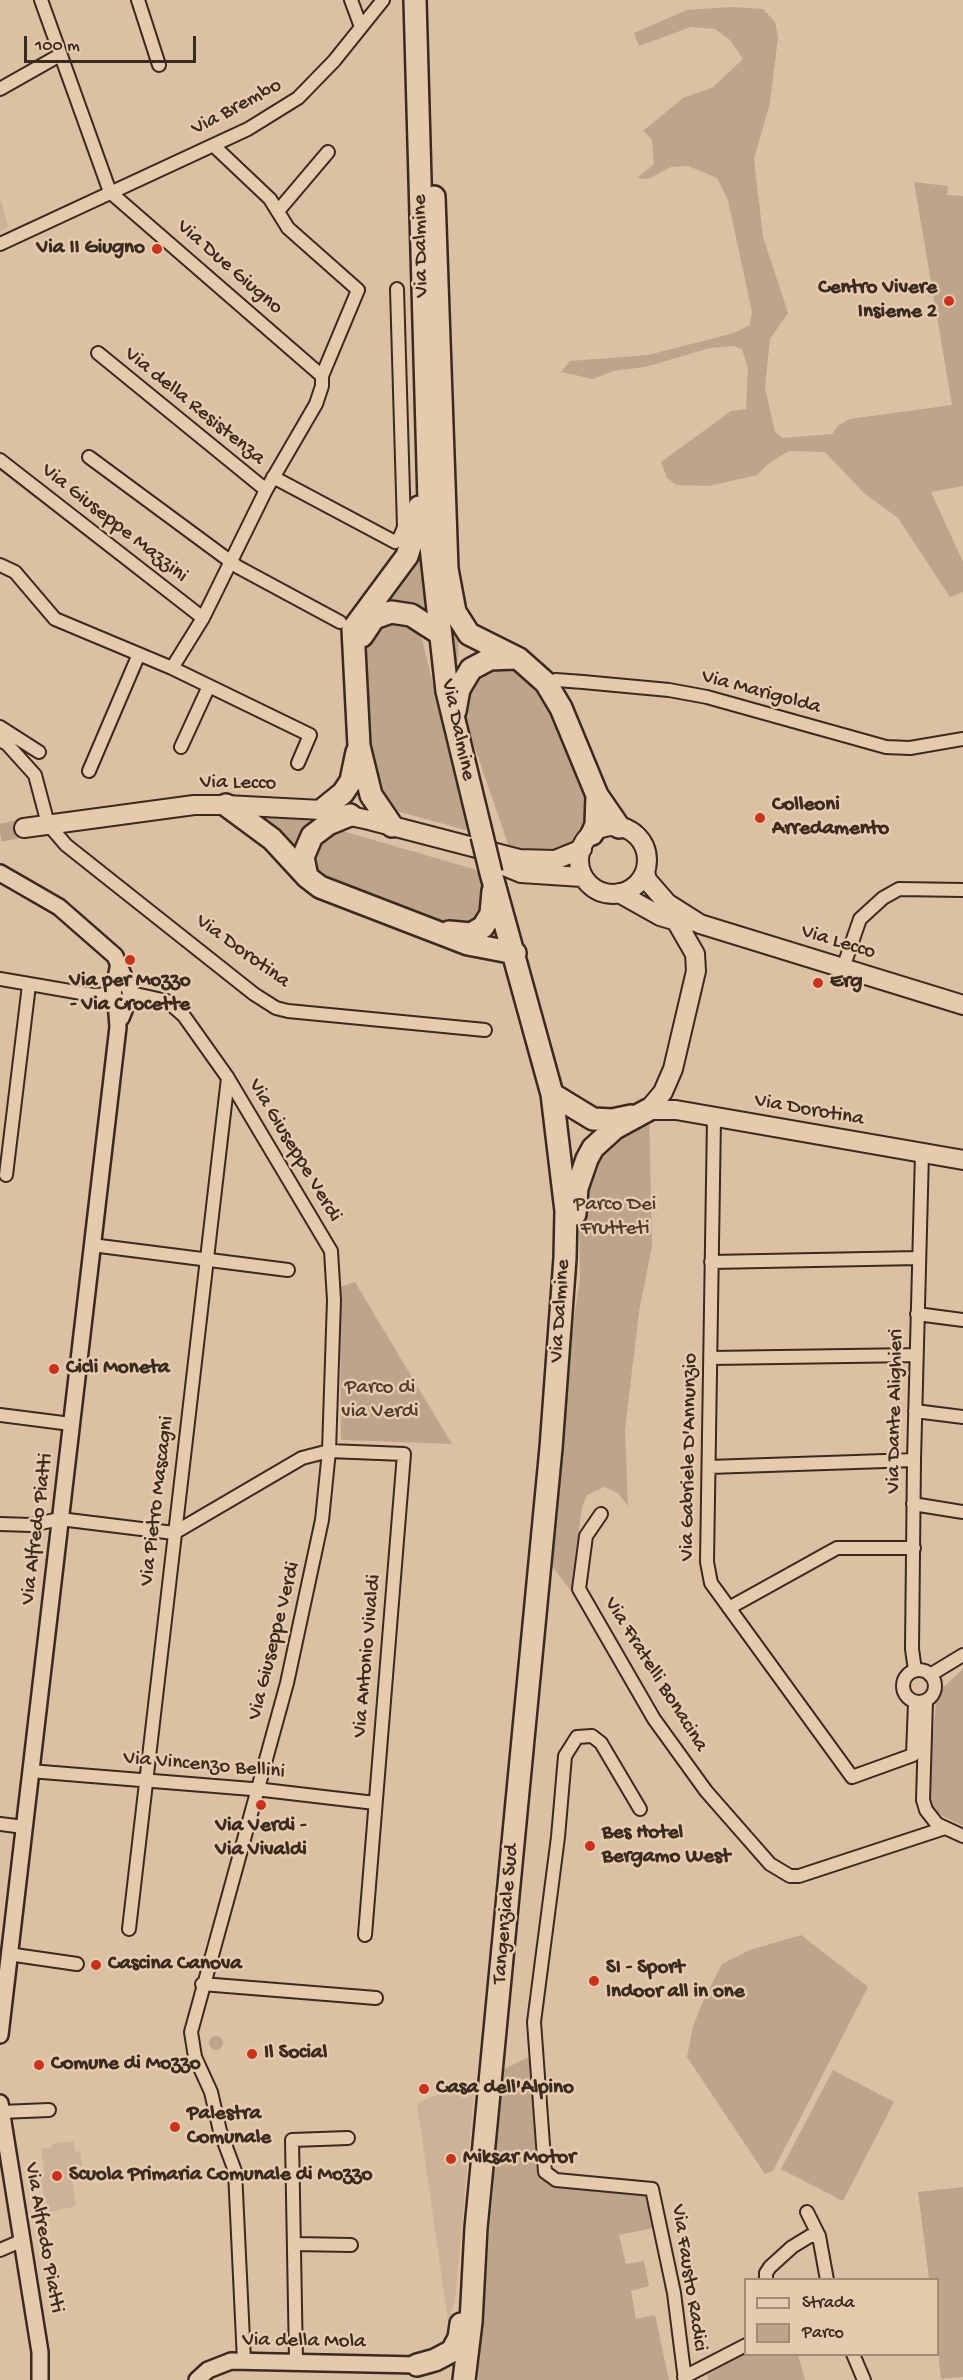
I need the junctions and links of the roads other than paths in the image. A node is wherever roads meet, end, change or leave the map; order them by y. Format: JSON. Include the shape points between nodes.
{"nodes":[{"id":1,"x":41,"y":0,"type":"edge"},
{"id":2,"x":138,"y":0,"type":"edge"},
{"id":3,"x":351,"y":0,"type":"edge"},
{"id":4,"x":383,"y":0,"type":"edge"},
{"id":5,"x":415,"y":0,"type":"edge"},
{"id":6,"x":361,"y":27,"type":"junction"},
{"id":7,"x":60,"y":55,"type":"junction"},
{"id":8,"x":159,"y":65,"type":"dead end"},
{"id":9,"x":0,"y":89,"type":"edge"},
{"id":10,"x":419,"y":99,"type":"junction"},
{"id":11,"x":214,"y":146,"type":"junction"},
{"id":12,"x":328,"y":152,"type":"dead end"},
{"id":13,"x":110,"y":192,"type":"junction"},
{"id":14,"x":278,"y":211,"type":"junction"},
{"id":15,"x":0,"y":244,"type":"edge"},
{"id":16,"x":397,"y":289,"type":"dead end"},
{"id":17,"x":98,"y":353,"type":"dead end"},
{"id":18,"x":322,"y":376,"type":"junction"},
{"id":19,"x":425,"y":438,"type":"junction"},
{"id":20,"x":88,"y":457,"type":"dead end"},
{"id":21,"x":0,"y":460,"type":"edge"},
{"id":22,"x":273,"y":477,"type":"junction"},
{"id":23,"x":266,"y":490,"type":"junction"},
{"id":24,"x":229,"y":562,"type":"junction"},
{"id":25,"x":0,"y":566,"type":"edge"},
{"id":26,"x":203,"y":618,"type":"junction"},
{"id":27,"x":340,"y":622,"type":"dead end"},
{"id":28,"x":439,"y":633,"type":"junction"},
{"id":29,"x":469,"y":634,"type":"junction"},
{"id":30,"x":139,"y":654,"type":"junction"},
{"id":31,"x":355,"y":656,"type":"junction"},
{"id":32,"x":519,"y":659,"type":"junction"},
{"id":33,"x":172,"y":668,"type":"junction"},
{"id":34,"x":467,"y":673,"type":"junction"},
{"id":35,"x":546,"y":683,"type":"junction"},
{"id":36,"x":209,"y":686,"type":"junction"},
{"id":37,"x":454,"y":723,"type":"junction"},
{"id":38,"x":0,"y":727,"type":"edge"},
{"id":39,"x":963,"y":739,"type":"edge"},
{"id":40,"x":0,"y":740,"type":"edge"},
{"id":41,"x":359,"y":746,"type":"junction"},
{"id":42,"x":181,"y":747,"type":"dead end"},
{"id":43,"x":39,"y":752,"type":"dead end"},
{"id":44,"x":298,"y":763,"type":"dead end"},
{"id":45,"x":89,"y":771,"type":"dead end"},
{"id":46,"x":597,"y":795,"type":"junction"},
{"id":47,"x":226,"y":805,"type":"junction"},
{"id":48,"x":322,"y":810,"type":"junction"},
{"id":49,"x":351,"y":815,"type":"junction"},
{"id":50,"x":48,"y":824,"type":"junction"},
{"id":51,"x":392,"y":826,"type":"junction"},
{"id":52,"x":618,"y":827,"type":"junction"},
{"id":53,"x":24,"y":828,"type":"tunnel mouth"},
{"id":54,"x":587,"y":841,"type":"junction"},
{"id":55,"x":448,"y":842,"type":"junction"},
{"id":56,"x":645,"y":872,"type":"junction"},
{"id":57,"x":0,"y":873,"type":"edge"},
{"id":58,"x":582,"y":876,"type":"junction"},
{"id":59,"x":307,"y":877,"type":"junction"},
{"id":60,"x":493,"y":877,"type":"junction"},
{"id":61,"x":963,"y":890,"type":"edge"},
{"id":62,"x":619,"y":893,"type":"junction"},
{"id":63,"x":676,"y":921,"type":"junction"},
{"id":64,"x":700,"y":924,"type":"junction"},
{"id":65,"x":430,"y":928,"type":"junction"},
{"id":66,"x":515,"y":953,"type":"junction"},
{"id":67,"x":843,"y":968,"type":"junction"},
{"id":68,"x":0,"y":979,"type":"edge"},
{"id":69,"x":28,"y":985,"type":"junction"},
{"id":70,"x":122,"y":994,"type":"junction"},
{"id":71,"x":963,"y":1005,"type":"edge"},
{"id":72,"x":485,"y":1030,"type":"dead end"},
{"id":73,"x":228,"y":1078,"type":"junction"},
{"id":74,"x":552,"y":1094,"type":"junction"},
{"id":75,"x":648,"y":1110,"type":"junction"},
{"id":76,"x":714,"y":1118,"type":"junction"},
{"id":77,"x":922,"y":1153,"type":"junction"},
{"id":78,"x":963,"y":1160,"type":"edge"},
{"id":79,"x":6,"y":1175,"type":"dead end"},
{"id":80,"x":92,"y":1245,"type":"junction"},
{"id":81,"x":919,"y":1258,"type":"junction"},
{"id":82,"x":206,"y":1260,"type":"junction"},
{"id":83,"x":711,"y":1262,"type":"junction"},
{"id":84,"x":288,"y":1270,"type":"dead end"},
{"id":85,"x":917,"y":1314,"type":"junction"},
{"id":86,"x":963,"y":1320,"type":"edge"},
{"id":87,"x":916,"y":1355,"type":"junction"},
{"id":88,"x":711,"y":1358,"type":"junction"},
{"id":89,"x":915,"y":1411,"type":"junction"},
{"id":90,"x":0,"y":1414,"type":"edge"},
{"id":91,"x":963,"y":1417,"type":"edge"},
{"id":92,"x":71,"y":1424,"type":"junction"},
{"id":93,"x":551,"y":1448,"type":"junction"},
{"id":94,"x":330,"y":1451,"type":"junction"},
{"id":95,"x":914,"y":1461,"type":"junction"},
{"id":96,"x":709,"y":1467,"type":"junction"},
{"id":97,"x":914,"y":1504,"type":"junction"},
{"id":98,"x":963,"y":1512,"type":"edge"},
{"id":99,"x":601,"y":1514,"type":"dead end"},
{"id":100,"x":60,"y":1519,"type":"junction"},
{"id":101,"x":0,"y":1524,"type":"edge"},
{"id":102,"x":174,"y":1533,"type":"junction"},
{"id":103,"x":914,"y":1548,"type":"junction"},
{"id":104,"x":729,"y":1608,"type":"junction"},
{"id":105,"x":963,"y":1655,"type":"edge"},
{"id":106,"x":915,"y":1670,"type":"junction"},
{"id":107,"x":930,"y":1675,"type":"junction"},
{"id":108,"x":921,"y":1702,"type":"junction"},
{"id":109,"x":30,"y":1771,"type":"junction"},
{"id":110,"x":145,"y":1780,"type":"junction"},
{"id":111,"x":256,"y":1789,"type":"junction"},
{"id":112,"x":375,"y":1803,"type":"junction"},
{"id":113,"x":640,"y":1809,"type":"dead end"},
{"id":114,"x":0,"y":1824,"type":"edge"},
{"id":115,"x":24,"y":1827,"type":"junction"},
{"id":116,"x":945,"y":1828,"type":"junction"},
{"id":117,"x":963,"y":1836,"type":"edge"},
{"id":118,"x":129,"y":1929,"type":"dead end"},
{"id":119,"x":365,"y":1935,"type":"dead end"},
{"id":120,"x":8,"y":1954,"type":"junction"},
{"id":121,"x":77,"y":1964,"type":"dead end"},
{"id":122,"x":202,"y":1984,"type":"junction"},
{"id":123,"x":376,"y":1998,"type":"dead end"},
{"id":124,"x":0,"y":2035,"type":"edge"},
{"id":125,"x":0,"y":2103,"type":"edge"},
{"id":126,"x":49,"y":2109,"type":"dead end"},
{"id":127,"x":1,"y":2112,"type":"edge"},
{"id":128,"x":348,"y":2138,"type":"dead end"},
{"id":129,"x":807,"y":2212,"type":"dead end"},
{"id":130,"x":476,"y":2228,"type":"junction"},
{"id":131,"x":819,"y":2236,"type":"junction"},
{"id":132,"x":21,"y":2241,"type":"junction"},
{"id":133,"x":295,"y":2244,"type":"junction"},
{"id":134,"x":351,"y":2245,"type":"dead end"},
{"id":135,"x":0,"y":2250,"type":"edge"},
{"id":136,"x":766,"y":2278,"type":"edge"},
{"id":137,"x":828,"y":2278,"type":"edge"},
{"id":138,"x":471,"y":2322,"type":"junction"},
{"id":139,"x":744,"y":2346,"type":"edge"},
{"id":140,"x":853,"y":2356,"type":"edge"},
{"id":141,"x":244,"y":2361,"type":"junction"},
{"id":142,"x":296,"y":2361,"type":"junction"},
{"id":143,"x":417,"y":2365,"type":"junction"},
{"id":144,"x":684,"y":2379,"type":"edge"},
{"id":145,"x":40,"y":2380,"type":"edge"},
{"id":146,"x":197,"y":2380,"type":"edge"},
{"id":147,"x":453,"y":2380,"type":"edge"},
{"id":148,"x":464,"y":2380,"type":"edge"},
{"id":149,"x":471,"y":2380,"type":"edge"},
{"id":150,"x":864,"y":2380,"type":"edge"}],
"edges":[{"from":1,"to":7,"type":"street"},
{"from":2,"to":8,"type":"street"},
{"from":3,"to":6,"type":"street"},
{"from":4,"to":6,"type":"street","name":"Via Brembo"},
{"from":5,"to":10,"type":"highway","name":"Via Dalmine"},
{"from":6,"to":11,"type":"street","name":"Via Brembo","via":[[298,98]]},
{"from":7,"to":9,"type":"street"},
{"from":7,"to":13,"type":"street"},
{"from":10,"to":19,"type":"highway","name":"Via Dalmine"},
{"from":10,"to":29,"type":"highway","via":[[429,135],[436,234],[447,569],[455,612]]},
{"from":11,"to":13,"type":"street","name":"Via Brembo"},
{"from":11,"to":14,"type":"street"},
{"from":12,"to":14,"type":"street"},
{"from":13,"to":15,"type":"street","name":"Via Brembo"},
{"from":13,"to":18,"type":"street","name":"Via Due Giugno"},
{"from":14,"to":18,"type":"street","name":"Via della Resistenza","via":[[288,228],[358,290]]},
{"from":16,"to":22,"type":"street","via":[[404,527],[395,543]]},
{"from":17,"to":23,"type":"street","name":"Via della Resistenza"},
{"from":18,"to":22,"type":"street","name":"Via della Resistenza","via":[[316,404]]},
{"from":19,"to":28,"type":"highway","name":"Via Dalmine"},
{"from":19,"to":31,"type":"highway","via":[[419,468],[417,524],[411,547],[356,621]]},
{"from":20,"to":24,"type":"street"},
{"from":21,"to":26,"type":"street","name":"Via Giuseppe Mazzini"},
{"from":22,"to":23,"type":"street","name":"Via della Resistenza"},
{"from":23,"to":24,"type":"street","name":"Via della Resistenza"},
{"from":24,"to":26,"type":"street","name":"Via della Resistenza"},
{"from":24,"to":27,"type":"street"},
{"from":25,"to":30,"type":"street","via":[[15,572],[55,619]]},
{"from":26,"to":33,"type":"street","name":"Via della Resistenza"},
{"from":28,"to":31,"type":"highway","via":[[411,615],[383,614],[367,625]]},
{"from":28,"to":37,"type":"highway","name":"Via Dalmine"},
{"from":29,"to":32,"type":"highway"},
{"from":29,"to":34,"type":"highway"},
{"from":30,"to":33,"type":"street"},
{"from":30,"to":45,"type":"street"},
{"from":31,"to":41,"type":"highway"},
{"from":32,"to":34,"type":"highway","via":[[490,659]]},
{"from":32,"to":35,"type":"highway"},
{"from":33,"to":36,"type":"street"},
{"from":34,"to":37,"type":"highway","via":[[459,688]]},
{"from":35,"to":39,"type":"street","name":"Via Marigolda","via":[[583,682],[707,697],[886,747],[910,748]]},
{"from":35,"to":46,"type":"highway","via":[[561,708]]},
{"from":36,"to":42,"type":"street"},
{"from":36,"to":44,"type":"street","via":[[310,735]]},
{"from":37,"to":60,"type":"highway","name":"Via Dalmine","bridge":true},
{"from":38,"to":43,"type":"street"},
{"from":40,"to":50,"type":"street","via":[[35,775]]},
{"from":41,"to":48,"type":"highway","via":[[351,781]]},
{"from":41,"to":51,"type":"highway","via":[[371,795]]},
{"from":46,"to":52,"type":"highway"},
{"from":46,"to":54,"type":"highway","via":[[596,825]]},
{"from":47,"to":48,"type":"main road","name":"Via Lecco"},
{"from":47,"to":50,"type":"main road","name":"Via Lecco","via":[[194,805]]},
{"from":47,"to":59,"type":"highway","via":[[272,839]]},
{"from":48,"to":49,"type":"main road","name":"Via Lecco"},
{"from":49,"to":51,"type":"main road","name":"Via Lecco"},
{"from":49,"to":59,"type":"highway","via":[[312,836],[303,857]]},
{"from":50,"to":53,"type":"main road","name":"Via Lecco"},
{"from":50,"to":72,"type":"street","name":"Via Dorotina","via":[[66,845],[276,1008]]},
{"from":51,"to":55,"type":"main road","name":"Via Lecco"},
{"from":52,"to":54,"type":"main road","via":[[604,827]]},
{"from":52,"to":56,"type":"main road","via":[[636,835],[642,843],[647,862]]},
{"from":54,"to":55,"type":"main road","name":"Via Lecco","via":[[555,860],[531,860]]},
{"from":54,"to":58,"type":"main road","via":[[580,863]]},
{"from":55,"to":58,"type":"main road","name":"Via Lecco","via":[[521,873]]},
{"from":56,"to":62,"type":"main road","via":[[632,888]]},
{"from":56,"to":64,"type":"main road","name":"Via Lecco","via":[[646,880],[667,903]]},
{"from":57,"to":70,"type":"street","name":"Via Alfredo Piatti","via":[[59,908],[102,943],[119,963]]},
{"from":58,"to":62,"type":"main road","via":[[598,890]]},
{"from":59,"to":65,"type":"highway","via":[[320,887]]},
{"from":60,"to":65,"type":"highway","via":[[491,914],[483,927],[471,934]]},
{"from":60,"to":66,"type":"highway","name":"Via Dalmine"},
{"from":61,"to":67,"type":"street","via":[[899,889],[883,898],[860,919]]},
{"from":62,"to":63,"type":"main road","name":"Via Lecco"},
{"from":63,"to":64,"type":"main road","name":"Via Lecco"},
{"from":63,"to":75,"type":"main road","via":[[695,954],[696,971],[673,1069],[663,1092]]},
{"from":64,"to":67,"type":"main road","name":"Via Lecco"},
{"from":65,"to":66,"type":"highway","via":[[468,944]]},
{"from":66,"to":74,"type":"highway","name":"Via Dalmine"},
{"from":67,"to":71,"type":"main road","name":"Via Lecco"},
{"from":68,"to":69,"type":"street","name":"Via Giuseppe Verdi"},
{"from":69,"to":70,"type":"street","name":"Via Giuseppe Verdi","via":[[93,995]]},
{"from":69,"to":79,"type":"street"},
{"from":70,"to":73,"type":"street","name":"Via Giuseppe Verdi","via":[[167,1001],[174,1006]]},
{"from":70,"to":80,"type":"street","name":"Via Alfredo Piatti"},
{"from":73,"to":82,"type":"street","name":"Via Pietro Mascagni"},
{"from":73,"to":94,"type":"street","name":"Via Giuseppe Verdi","via":[[331,1251],[334,1300]]},
{"from":74,"to":75,"type":"highway","via":[[593,1119],[622,1119]]},
{"from":74,"to":93,"type":"highway","name":"Via Dalmine","via":[[566,1222]]},
{"from":75,"to":76,"type":"main road","name":"Via Dorotina","via":[[675,1110]]},
{"from":75,"to":93,"type":"highway","via":[[615,1128],[593,1148],[577,1188],[573,1291]]},
{"from":76,"to":77,"type":"main road","name":"Via Dorotina"},
{"from":76,"to":83,"type":"street","name":"Via Gabriele D'Annunzio"},
{"from":77,"to":78,"type":"main road","name":"Via Dorotina"},
{"from":77,"to":81,"type":"street","name":"Via Dante Alighieri"},
{"from":80,"to":82,"type":"street"},
{"from":80,"to":92,"type":"street","name":"Via Alfredo Piatti"},
{"from":81,"to":83,"type":"street"},
{"from":81,"to":85,"type":"street","name":"Via Dante Alighieri"},
{"from":82,"to":84,"type":"street"},
{"from":82,"to":102,"type":"street","name":"Via Pietro Mascagni"},
{"from":83,"to":88,"type":"street","name":"Via Gabriele D'Annunzio"},
{"from":85,"to":86,"type":"street"},
{"from":85,"to":87,"type":"street","name":"Via Dante Alighieri"},
{"from":87,"to":88,"type":"street"},
{"from":87,"to":89,"type":"street","name":"Via Dante Alighieri"},
{"from":88,"to":96,"type":"street","name":"Via Gabriele D'Annunzio"},
{"from":89,"to":91,"type":"street"},
{"from":89,"to":95,"type":"street","name":"Via Dante Alighieri"},
{"from":90,"to":92,"type":"street"},
{"from":92,"to":100,"type":"street","name":"Via Alfredo Piatti"},
{"from":93,"to":130,"type":"highway","name":"Tangenziale Sud"},
{"from":94,"to":102,"type":"street","via":[[302,1458]]},
{"from":94,"to":111,"type":"street","name":"Via Giuseppe Verdi","via":[[307,1601]]},
{"from":94,"to":112,"type":"street","name":"Via Antonio Vivaldi","via":[[404,1454]]},
{"from":95,"to":96,"type":"street"},
{"from":95,"to":97,"type":"street","name":"Via Dante Alighieri"},
{"from":96,"to":104,"type":"street","name":"Via Gabriele D'Annunzio","via":[[707,1573]]},
{"from":97,"to":98,"type":"street"},
{"from":97,"to":103,"type":"street","name":"Via Dante Alighieri"},
{"from":99,"to":116,"type":"street","name":"Via Fratelli Bonacina","via":[[586,1536],[579,1590],[654,1719],[706,1791],[770,1864],[790,1876],[799,1876]]},
{"from":100,"to":101,"type":"street","via":[[31,1525]]},
{"from":100,"to":102,"type":"street"},
{"from":100,"to":109,"type":"street","name":"Via Alfredo Piatti"},
{"from":102,"to":110,"type":"street","name":"Via Pietro Mascagni"},
{"from":103,"to":104,"type":"street","via":[[837,1548]]},
{"from":103,"to":106,"type":"street","name":"Via Dante Alighieri"},
{"from":104,"to":108,"type":"street","name":"Via Gabriele D'Annunzio","via":[[852,1777],[913,1755]]},
{"from":105,"to":107,"type":"street"},
{"from":106,"to":107,"type":"street"},
{"from":106,"to":108,"type":"street","via":[[907,1674],[902,1689],[905,1696]]},
{"from":107,"to":108,"type":"street","via":[[935,1688]]},
{"from":108,"to":116,"type":"street","via":[[923,1800],[932,1819]]},
{"from":109,"to":110,"type":"street","name":"Via Vincenzo Bellini"},
{"from":109,"to":115,"type":"street","name":"Via Alfredo Piatti"},
{"from":110,"to":111,"type":"street","name":"Via Vincenzo Bellini"},
{"from":110,"to":118,"type":"street","name":"Via Pietro Mascagni"},
{"from":111,"to":112,"type":"street","name":"Via Vincenzo Bellini"},
{"from":111,"to":122,"type":"street","name":"Via Giuseppe Verdi"},
{"from":112,"to":119,"type":"street","name":"Via Antonio Vivaldi"},
{"from":113,"to":144,"type":"street","name":"Via Fausto Radici","via":[[601,1743],[592,1736],[577,1737],[568,1748],[564,1764],[534,2022],[545,2172],[556,2180],[652,2189],[674,2293]]},
{"from":114,"to":115,"type":"street"},
{"from":115,"to":120,"type":"street","name":"Via Alfredo Piatti"},
{"from":116,"to":117,"type":"street"},
{"from":120,"to":121,"type":"street"},
{"from":120,"to":124,"type":"street","name":"Via Alfredo Piatti"},
{"from":122,"to":123,"type":"street"},
{"from":122,"to":141,"type":"street","name":"Via Giuseppe Verdi","via":[[191,2040],[235,2171]]},
{"from":125,"to":127,"type":"street","name":"Via Alfredo Piatti"},
{"from":126,"to":127,"type":"street"},
{"from":127,"to":132,"type":"street","name":"Via Alfredo Piatti"},
{"from":128,"to":133,"type":"street","via":[[292,2140]]},
{"from":129,"to":131,"type":"street"},
{"from":130,"to":138,"type":"highway","name":"Tangenziale Sud"},
{"from":130,"to":143,"type":"highway","via":[[457,2344],[446,2355]]},
{"from":131,"to":136,"type":"street","via":[[810,2236],[792,2247],[770,2267]]},
{"from":131,"to":137,"type":"street"},
{"from":132,"to":135,"type":"street"},
{"from":132,"to":145,"type":"street","name":"Via Alfredo Piatti","via":[[40,2352]]},
{"from":133,"to":134,"type":"street"},
{"from":133,"to":142,"type":"street"},
{"from":138,"to":148,"type":"highway","name":"Tangenziale Sud"},
{"from":138,"to":149,"type":"highway"},
{"from":139,"to":144,"type":"street"},
{"from":140,"to":150,"type":"street"},
{"from":141,"to":142,"type":"street","name":"Via della Mola"},
{"from":141,"to":146,"type":"street","name":"Via della Mola","via":[[219,2364]]},
{"from":142,"to":143,"type":"street","name":"Via della Mola"},
{"from":143,"to":147,"type":"highway","via":[[442,2371]]}]}
